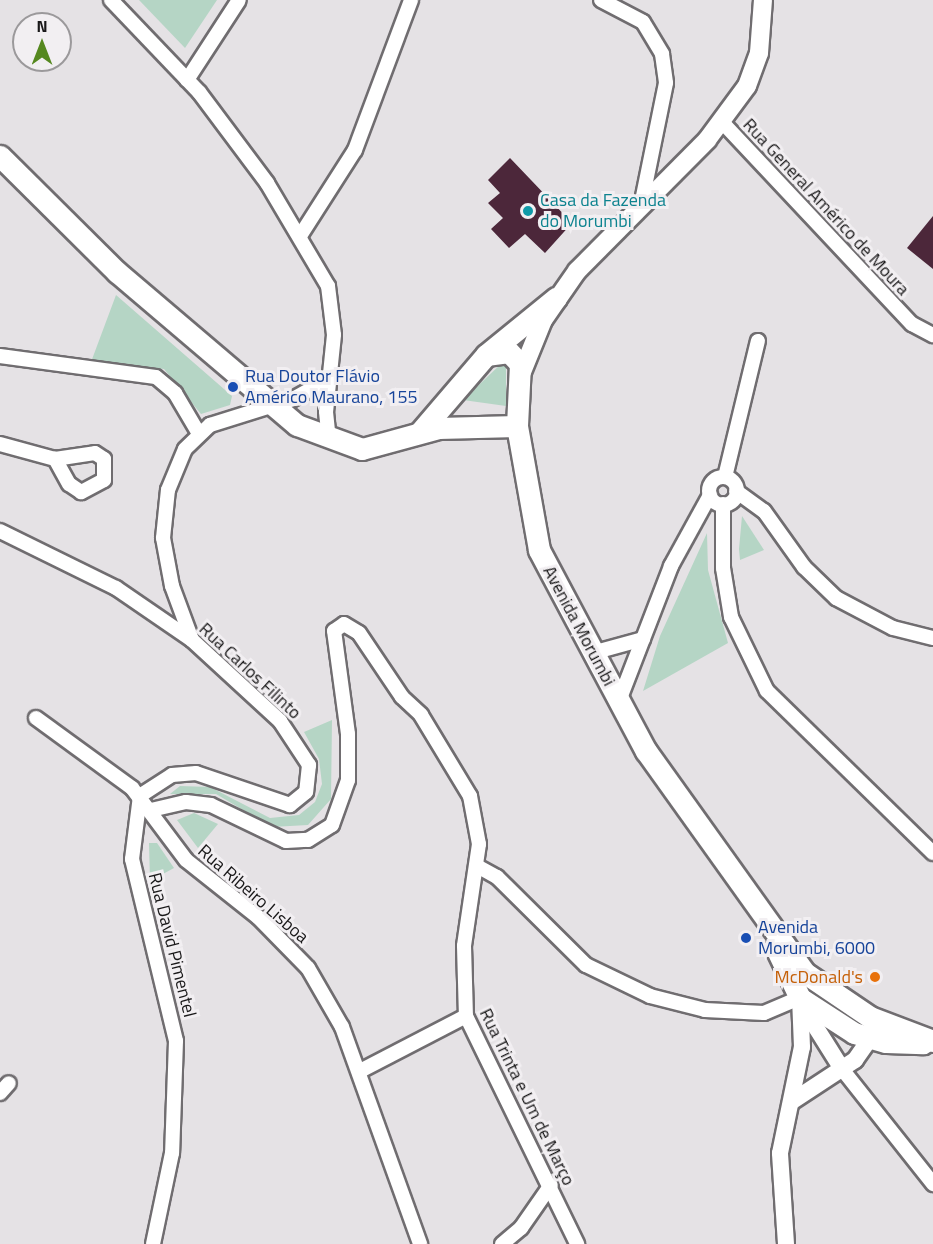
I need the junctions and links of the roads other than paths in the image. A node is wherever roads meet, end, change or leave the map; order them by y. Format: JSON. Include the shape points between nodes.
{"nodes":[{"id":1,"x":111,"y":0,"type":"edge"},
{"id":2,"x":239,"y":0,"type":"edge"},
{"id":3,"x":411,"y":0,"type":"edge"},
{"id":4,"x":601,"y":0,"type":"edge"},
{"id":5,"x":763,"y":0,"type":"edge"},
{"id":6,"x":187,"y":80,"type":"junction"},
{"id":7,"x":723,"y":123,"type":"junction"},
{"id":8,"x":0,"y":156,"type":"edge"},
{"id":9,"x":642,"y":201,"type":"junction"},
{"id":10,"x":300,"y":236,"type":"junction"},
{"id":11,"x":556,"y":298,"type":"junction"},
{"id":12,"x":933,"y":335,"type":"edge"},
{"id":13,"x":758,"y":341,"type":"dead end"},
{"id":14,"x":486,"y":355,"type":"junction"},
{"id":15,"x":0,"y":356,"type":"edge"},
{"id":16,"x":522,"y":372,"type":"junction"},
{"id":17,"x":329,"y":379,"type":"junction"},
{"id":18,"x":447,"y":402,"type":"junction"},
{"id":19,"x":269,"y":406,"type":"junction"},
{"id":20,"x":456,"y":426,"type":"junction"},
{"id":21,"x":517,"y":426,"type":"junction"},
{"id":22,"x":198,"y":432,"type":"junction"},
{"id":23,"x":420,"y":432,"type":"junction"},
{"id":24,"x":329,"y":440,"type":"junction"},
{"id":25,"x":0,"y":444,"type":"edge"},
{"id":26,"x":55,"y":459,"type":"dead end"},
{"id":27,"x":725,"y":477,"type":"junction"},
{"id":28,"x":736,"y":491,"type":"junction"},
{"id":29,"x":710,"y":495,"type":"junction"},
{"id":30,"x":723,"y":504,"type":"junction"},
{"id":31,"x":0,"y":531,"type":"edge"},
{"id":32,"x":933,"y":638,"type":"edge"},
{"id":33,"x":643,"y":639,"type":"junction"},
{"id":34,"x":192,"y":640,"type":"junction"},
{"id":35,"x":592,"y":653,"type":"junction"},
{"id":36,"x":619,"y":701,"type":"junction"},
{"id":37,"x":36,"y":718,"type":"dead end"},
{"id":38,"x":140,"y":796,"type":"junction"},
{"id":39,"x":151,"y":810,"type":"junction"},
{"id":40,"x":933,"y":853,"type":"edge"},
{"id":41,"x":477,"y":866,"type":"junction"},
{"id":42,"x":771,"y":933,"type":"junction"},
{"id":43,"x":800,"y":998,"type":"junction"},
{"id":44,"x":466,"y":1016,"type":"junction"},
{"id":45,"x":873,"y":1026,"type":"junction"},
{"id":46,"x":933,"y":1042,"type":"edge"},
{"id":47,"x":842,"y":1069,"type":"junction"},
{"id":48,"x":360,"y":1071,"type":"junction"},
{"id":49,"x":791,"y":1102,"type":"junction"},
{"id":50,"x":933,"y":1184,"type":"edge"},
{"id":51,"x":551,"y":1185,"type":"junction"},
{"id":52,"x":153,"y":1244,"type":"edge"},
{"id":53,"x":420,"y":1244,"type":"edge"},
{"id":54,"x":502,"y":1244,"type":"edge"},
{"id":55,"x":577,"y":1244,"type":"edge"},
{"id":56,"x":786,"y":1244,"type":"edge"}],
"edges":[{"from":1,"to":6,"type":"street"},
{"from":2,"to":6,"type":"street"},
{"from":3,"to":10,"type":"street","via":[[355,150]]},
{"from":4,"to":9,"type":"street","via":[[643,22],[662,54],[665,90]]},
{"from":5,"to":7,"type":"main road","name":"Avenida Morumbi","via":[[759,53],[747,86]]},
{"from":6,"to":10,"type":"street","via":[[267,183]]},
{"from":7,"to":9,"type":"main road","name":"Avenida Morumbi"},
{"from":7,"to":12,"type":"street","name":"Rua General Américo de Moura","via":[[912,324]]},
{"from":8,"to":19,"type":"main road","via":[[117,272]]},
{"from":9,"to":11,"type":"main road","name":"Avenida Morumbi"},
{"from":10,"to":17,"type":"street","via":[[332,302]]},
{"from":11,"to":14,"type":"main road"},
{"from":11,"to":16,"type":"main road","name":"Avenida Morumbi"},
{"from":13,"to":27,"type":"street"},
{"from":14,"to":16,"type":"main road","via":[[509,352]]},
{"from":14,"to":18,"type":"main road"},
{"from":15,"to":22,"type":"street","via":[[156,377],[175,393]]},
{"from":16,"to":21,"type":"main road","name":"Avenida Morumbi"},
{"from":17,"to":19,"type":"street"},
{"from":17,"to":24,"type":"street"},
{"from":18,"to":20,"type":"main road"},
{"from":18,"to":23,"type":"main road"},
{"from":19,"to":22,"type":"street"},
{"from":19,"to":24,"type":"main road"},
{"from":20,"to":21,"type":"main road"},
{"from":20,"to":23,"type":"main road"},
{"from":21,"to":35,"type":"main road","name":"Avenida Morumbi","via":[[539,550]]},
{"from":22,"to":34,"type":"street","via":[[176,468],[163,517],[171,586]]},
{"from":23,"to":24,"type":"main road","via":[[362,449]]},
{"from":25,"to":26,"type":"street"},
{"from":27,"to":28,"type":"street"},
{"from":27,"to":29,"type":"street","via":[[711,484]]},
{"from":28,"to":30,"type":"street"},
{"from":28,"to":32,"type":"street","via":[[764,511],[804,567],[836,598],[893,628]]},
{"from":29,"to":30,"type":"street"},
{"from":29,"to":33,"type":"street","via":[[671,566]]},
{"from":30,"to":40,"type":"street","via":[[723,567],[731,617],[767,691]]},
{"from":31,"to":34,"type":"street","name":"Rua Carlos Filinto","via":[[116,588]]},
{"from":33,"to":35,"type":"street"},
{"from":33,"to":36,"type":"street"},
{"from":34,"to":38,"type":"street","name":"Rua Carlos Filinto","via":[[293,735],[309,765],[310,783],[299,801],[290,805],[196,773],[172,775]]},
{"from":35,"to":36,"type":"main road","name":"Avenida Morumbi"},
{"from":36,"to":42,"type":"main road","name":"Avenida Morumbi","via":[[646,751]]},
{"from":37,"to":38,"type":"street","name":"Rua Ribeiro Lisboa"},
{"from":38,"to":39,"type":"street","name":"Rua Ribeiro Lisboa"},
{"from":38,"to":52,"type":"street","name":"Rua David Pimentel","via":[[132,859],[176,1041],[172,1153]]},
{"from":39,"to":41,"type":"street","name":"Rua Trinta e Um de Março","via":[[186,802],[211,805],[286,841],[308,840],[332,825],[348,780],[334,631],[348,625],[422,715],[461,776],[476,823]]},
{"from":39,"to":48,"type":"street","name":"Rua Ribeiro Lisboa","via":[[186,860],[278,935],[308,968],[337,1017]]},
{"from":41,"to":43,"type":"street","via":[[496,876],[586,965],[650,996],[705,1010],[765,1013]]},
{"from":41,"to":44,"type":"street","name":"Rua Trinta e Um de Março","via":[[464,946]]},
{"from":42,"to":43,"type":"main road","name":"Avenida Morumbi"},
{"from":42,"to":45,"type":"main road","name":"Avenida Morumbi","via":[[821,987]]},
{"from":43,"to":45,"type":"main road","via":[[820,996]]},
{"from":43,"to":47,"type":"street"},
{"from":43,"to":49,"type":"street","via":[[802,1047]]},
{"from":44,"to":48,"type":"street"},
{"from":44,"to":51,"type":"street","name":"Rua Trinta e Um de Março"},
{"from":45,"to":46,"type":"main road","name":"Avenida Morumbi"},
{"from":45,"to":47,"type":"street"},
{"from":47,"to":49,"type":"street"},
{"from":47,"to":50,"type":"street"},
{"from":48,"to":53,"type":"street","name":"Rua Ribeiro Lisboa"},
{"from":49,"to":56,"type":"street","via":[[780,1153]]},
{"from":51,"to":54,"type":"street","via":[[521,1228]]},
{"from":51,"to":55,"type":"street","name":"Rua Trinta e Um de Março"}]}
